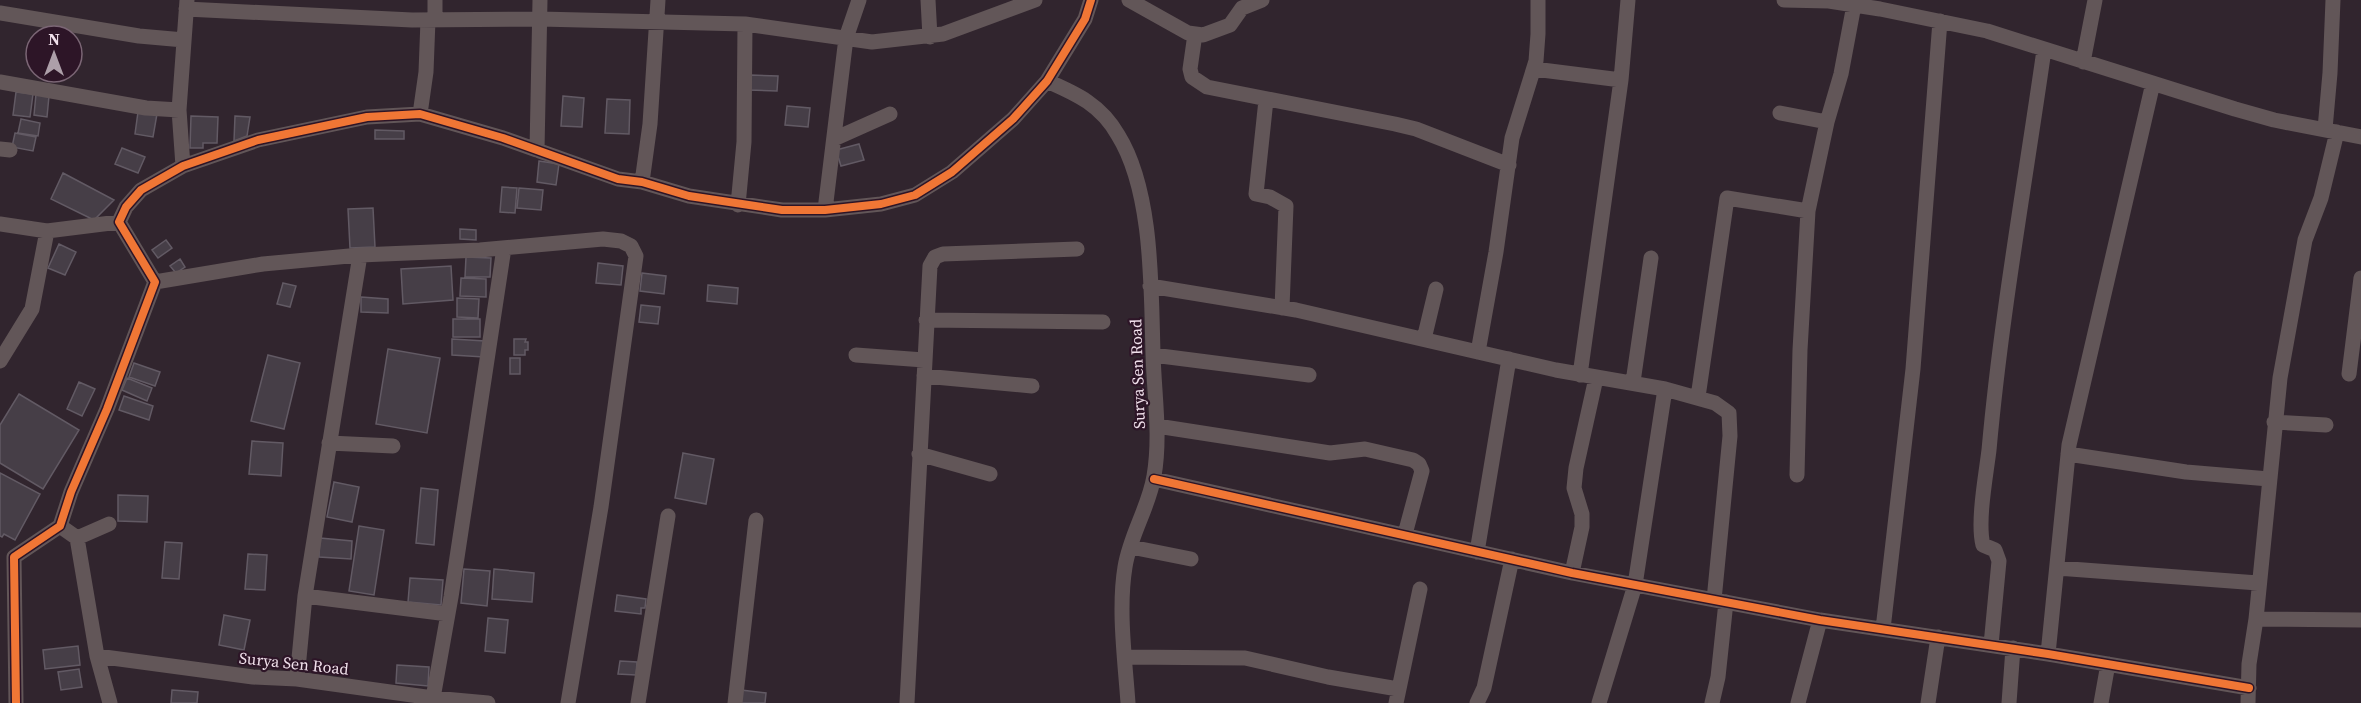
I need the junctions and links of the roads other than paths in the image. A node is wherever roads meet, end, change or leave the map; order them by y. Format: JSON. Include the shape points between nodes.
{"nodes":[{"id":1,"x":435,"y":0,"type":"edge"},
{"id":2,"x":540,"y":0,"type":"edge"},
{"id":3,"x":658,"y":0,"type":"edge"},
{"id":4,"x":859,"y":0,"type":"edge"},
{"id":5,"x":928,"y":0,"type":"edge"},
{"id":6,"x":1035,"y":0,"type":"edge"},
{"id":7,"x":1091,"y":0,"type":"edge"},
{"id":8,"x":1129,"y":0,"type":"edge"},
{"id":9,"x":1262,"y":0,"type":"edge"},
{"id":10,"x":1538,"y":0,"type":"edge"},
{"id":11,"x":1628,"y":0,"type":"edge"},
{"id":12,"x":1784,"y":0,"type":"edge"},
{"id":13,"x":2095,"y":0,"type":"edge"},
{"id":14,"x":2333,"y":0,"type":"edge"},
{"id":15,"x":1820,"y":1,"type":"edge"},
{"id":16,"x":187,"y":5,"type":"edge"},
{"id":17,"x":1854,"y":5,"type":"junction"},
{"id":18,"x":0,"y":13,"type":"edge"},
{"id":19,"x":540,"y":19,"type":"junction"},
{"id":20,"x":431,"y":20,"type":"junction"},
{"id":21,"x":1940,"y":21,"type":"junction"},
{"id":22,"x":657,"y":22,"type":"junction"},
{"id":23,"x":745,"y":24,"type":"junction"},
{"id":24,"x":1195,"y":34,"type":"junction"},
{"id":25,"x":930,"y":37,"type":"junction"},
{"id":26,"x":846,"y":38,"type":"junction"},
{"id":27,"x":184,"y":40,"type":"junction"},
{"id":28,"x":2044,"y":50,"type":"junction"},
{"id":29,"x":2084,"y":62,"type":"junction"},
{"id":30,"x":1534,"y":69,"type":"junction"},
{"id":31,"x":1621,"y":80,"type":"junction"},
{"id":32,"x":1047,"y":81,"type":"junction"},
{"id":33,"x":0,"y":82,"type":"edge"},
{"id":34,"x":2153,"y":83,"type":"junction"},
{"id":35,"x":1266,"y":100,"type":"junction"},
{"id":36,"x":179,"y":110,"type":"junction"},
{"id":37,"x":1780,"y":113,"type":"dead end"},
{"id":38,"x":420,"y":114,"type":"junction"},
{"id":39,"x":890,"y":114,"type":"dead end"},
{"id":40,"x":1827,"y":122,"type":"junction"},
{"id":41,"x":2331,"y":131,"type":"junction"},
{"id":42,"x":2361,"y":137,"type":"edge"},
{"id":43,"x":834,"y":139,"type":"junction"},
{"id":44,"x":537,"y":150,"type":"junction"},
{"id":45,"x":1509,"y":165,"type":"junction"},
{"id":46,"x":183,"y":166,"type":"junction"},
{"id":47,"x":642,"y":182,"type":"junction"},
{"id":48,"x":738,"y":205,"type":"junction"},
{"id":49,"x":825,"y":210,"type":"junction"},
{"id":50,"x":1808,"y":211,"type":"junction"},
{"id":51,"x":119,"y":222,"type":"junction"},
{"id":52,"x":0,"y":224,"type":"edge"},
{"id":53,"x":47,"y":231,"type":"junction"},
{"id":54,"x":504,"y":248,"type":"junction"},
{"id":55,"x":1077,"y":249,"type":"dead end"},
{"id":56,"x":360,"y":255,"type":"junction"},
{"id":57,"x":1651,"y":258,"type":"dead end"},
{"id":58,"x":2361,"y":278,"type":"edge"},
{"id":59,"x":155,"y":282,"type":"junction"},
{"id":60,"x":1150,"y":286,"type":"junction"},
{"id":61,"x":1436,"y":289,"type":"dead end"},
{"id":62,"x":1282,"y":308,"type":"junction"},
{"id":63,"x":926,"y":320,"type":"junction"},
{"id":64,"x":1103,"y":322,"type":"dead end"},
{"id":65,"x":1424,"y":339,"type":"junction"},
{"id":66,"x":1478,"y":352,"type":"junction"},
{"id":67,"x":856,"y":355,"type":"dead end"},
{"id":68,"x":1153,"y":355,"type":"junction"},
{"id":69,"x":1509,"y":359,"type":"junction"},
{"id":70,"x":924,"y":360,"type":"junction"},
{"id":71,"x":0,"y":361,"type":"edge"},
{"id":72,"x":2349,"y":374,"type":"dead end"},
{"id":73,"x":1309,"y":375,"type":"dead end"},
{"id":74,"x":1580,"y":375,"type":"junction"},
{"id":75,"x":924,"y":376,"type":"junction"},
{"id":76,"x":1596,"y":378,"type":"junction"},
{"id":77,"x":1633,"y":382,"type":"junction"},
{"id":78,"x":1032,"y":386,"type":"dead end"},
{"id":79,"x":1665,"y":389,"type":"junction"},
{"id":80,"x":1698,"y":398,"type":"junction"},
{"id":81,"x":2274,"y":422,"type":"junction"},
{"id":82,"x":2326,"y":425,"type":"dead end"},
{"id":83,"x":1157,"y":426,"type":"junction"},
{"id":84,"x":329,"y":443,"type":"junction"},
{"id":85,"x":393,"y":446,"type":"dead end"},
{"id":86,"x":919,"y":454,"type":"junction"},
{"id":87,"x":2068,"y":454,"type":"junction"},
{"id":88,"x":990,"y":474,"type":"dead end"},
{"id":89,"x":1797,"y":475,"type":"dead end"},
{"id":90,"x":1154,"y":479,"type":"junction"},
{"id":91,"x":2269,"y":479,"type":"junction"},
{"id":92,"x":668,"y":516,"type":"dead end"},
{"id":93,"x":756,"y":520,"type":"dead end"},
{"id":94,"x":109,"y":524,"type":"dead end"},
{"id":95,"x":60,"y":526,"type":"junction"},
{"id":96,"x":1405,"y":534,"type":"junction"},
{"id":97,"x":77,"y":538,"type":"junction"},
{"id":98,"x":1131,"y":547,"type":"junction"},
{"id":99,"x":1477,"y":552,"type":"junction"},
{"id":100,"x":7,"y":556,"type":"edge"},
{"id":101,"x":1191,"y":560,"type":"dead end"},
{"id":102,"x":1512,"y":560,"type":"junction"},
{"id":103,"x":2057,"y":568,"type":"junction"},
{"id":104,"x":1572,"y":573,"type":"junction"},
{"id":105,"x":2258,"y":583,"type":"junction"},
{"id":106,"x":1635,"y":585,"type":"junction"},
{"id":107,"x":1420,"y":589,"type":"dead end"},
{"id":108,"x":305,"y":596,"type":"junction"},
{"id":109,"x":1720,"y":601,"type":"junction"},
{"id":110,"x":448,"y":614,"type":"junction"},
{"id":111,"x":2256,"y":619,"type":"junction"},
{"id":112,"x":1820,"y":620,"type":"junction"},
{"id":113,"x":2361,"y":620,"type":"edge"},
{"id":114,"x":1883,"y":629,"type":"junction"},
{"id":115,"x":1938,"y":637,"type":"junction"},
{"id":116,"x":1991,"y":645,"type":"junction"},
{"id":117,"x":2013,"y":648,"type":"junction"},
{"id":118,"x":2048,"y":654,"type":"junction"},
{"id":119,"x":97,"y":656,"type":"junction"},
{"id":120,"x":1125,"y":657,"type":"junction"},
{"id":121,"x":2108,"y":664,"type":"junction"},
{"id":122,"x":297,"y":679,"type":"junction"},
{"id":123,"x":2248,"y":695,"type":"edge"},
{"id":124,"x":1397,"y":696,"type":"edge"},
{"id":125,"x":433,"y":698,"type":"junction"},
{"id":126,"x":16,"y":703,"type":"edge"},
{"id":127,"x":110,"y":703,"type":"edge"},
{"id":128,"x":488,"y":703,"type":"edge"},
{"id":129,"x":568,"y":703,"type":"edge"},
{"id":130,"x":638,"y":703,"type":"edge"},
{"id":131,"x":735,"y":703,"type":"edge"},
{"id":132,"x":907,"y":703,"type":"edge"},
{"id":133,"x":1128,"y":703,"type":"edge"},
{"id":134,"x":1477,"y":703,"type":"edge"},
{"id":135,"x":1599,"y":703,"type":"edge"},
{"id":136,"x":1712,"y":703,"type":"edge"},
{"id":137,"x":1798,"y":703,"type":"edge"},
{"id":138,"x":1928,"y":703,"type":"edge"},
{"id":139,"x":2009,"y":703,"type":"edge"},
{"id":140,"x":2101,"y":703,"type":"edge"}],
"edges":[{"from":1,"to":20,"type":"street"},
{"from":2,"to":19,"type":"street"},
{"from":3,"to":22,"type":"street"},
{"from":4,"to":26,"type":"street"},
{"from":5,"to":25,"type":"street"},
{"from":6,"to":25,"type":"street"},
{"from":7,"to":32,"type":"street","via":[[1085,18]]},
{"from":8,"to":24,"type":"street"},
{"from":9,"to":24,"type":"street","via":[[1242,8],[1230,25]]},
{"from":10,"to":30,"type":"street"},
{"from":11,"to":31,"type":"street"},
{"from":12,"to":15,"type":"street"},
{"from":13,"to":29,"type":"street"},
{"from":14,"to":41,"type":"street"},
{"from":15,"to":17,"type":"street"},
{"from":16,"to":20,"type":"street"},
{"from":16,"to":27,"type":"street"},
{"from":17,"to":21,"type":"street"},
{"from":17,"to":40,"type":"street"},
{"from":18,"to":27,"type":"street"},
{"from":19,"to":20,"type":"street"},
{"from":19,"to":22,"type":"street"},
{"from":19,"to":44,"type":"street"},
{"from":20,"to":38,"type":"street"},
{"from":21,"to":28,"type":"street"},
{"from":21,"to":114,"type":"street","via":[[1913,369]]},
{"from":22,"to":23,"type":"street"},
{"from":22,"to":47,"type":"street"},
{"from":23,"to":26,"type":"street"},
{"from":23,"to":48,"type":"street","via":[[744,142]]},
{"from":24,"to":35,"type":"street","via":[[1192,77],[1207,87]]},
{"from":25,"to":26,"type":"street","via":[[872,42]]},
{"from":26,"to":43,"type":"street"},
{"from":27,"to":36,"type":"street"},
{"from":28,"to":29,"type":"street"},
{"from":28,"to":116,"type":"street","via":[[1991,424],[1983,510],[1983,545],[1995,550],[2000,561]]},
{"from":29,"to":34,"type":"street"},
{"from":30,"to":31,"type":"street"},
{"from":30,"to":45,"type":"street","via":[[1512,138]]},
{"from":31,"to":74,"type":"street"},
{"from":32,"to":49,"type":"street","via":[[1012,119],[952,172],[915,195],[881,204]]},
{"from":32,"to":60,"type":"street","name":"Surya Sen Road","via":[[1083,97],[1113,127],[1130,156],[1143,200]]},
{"from":33,"to":36,"type":"street","via":[[146,108]]},
{"from":34,"to":41,"type":"street","via":[[2259,116]]},
{"from":34,"to":87,"type":"street"},
{"from":35,"to":45,"type":"street","via":[[1416,129]]},
{"from":35,"to":62,"type":"street","via":[[1256,194],[1286,206]]},
{"from":36,"to":46,"type":"street"},
{"from":37,"to":40,"type":"street"},
{"from":38,"to":44,"type":"street"},
{"from":38,"to":46,"type":"street","via":[[367,117],[258,140]]},
{"from":39,"to":43,"type":"street"},
{"from":40,"to":50,"type":"street"},
{"from":41,"to":42,"type":"street"},
{"from":41,"to":81,"type":"street","via":[[2321,198],[2305,240]]},
{"from":43,"to":49,"type":"street"},
{"from":44,"to":47,"type":"street","via":[[618,179]]},
{"from":45,"to":66,"type":"street"},
{"from":46,"to":51,"type":"street","via":[[141,190]]},
{"from":47,"to":48,"type":"street"},
{"from":48,"to":49,"type":"street"},
{"from":50,"to":80,"type":"street","via":[[1727,198]]},
{"from":50,"to":89,"type":"street"},
{"from":51,"to":53,"type":"street"},
{"from":51,"to":59,"type":"street"},
{"from":52,"to":53,"type":"street"},
{"from":53,"to":71,"type":"street","via":[[32,309]]},
{"from":54,"to":56,"type":"street"},
{"from":54,"to":110,"type":"street"},
{"from":54,"to":129,"type":"street","via":[[621,240],[631,246],[636,256],[601,507]]},
{"from":55,"to":63,"type":"street","via":[[966,252],[935,257],[930,266]]},
{"from":56,"to":59,"type":"street","via":[[263,264]]},
{"from":56,"to":84,"type":"street"},
{"from":57,"to":77,"type":"street"},
{"from":58,"to":72,"type":"street"},
{"from":59,"to":95,"type":"street"},
{"from":60,"to":62,"type":"street"},
{"from":60,"to":68,"type":"street","name":"Surya Sen Road"},
{"from":61,"to":65,"type":"street"},
{"from":62,"to":65,"type":"street"},
{"from":63,"to":64,"type":"street"},
{"from":63,"to":70,"type":"street"},
{"from":65,"to":66,"type":"street"},
{"from":66,"to":69,"type":"street"},
{"from":67,"to":70,"type":"street"},
{"from":68,"to":73,"type":"street"},
{"from":68,"to":83,"type":"street","name":"Surya Sen Road"},
{"from":69,"to":74,"type":"street"},
{"from":69,"to":99,"type":"street"},
{"from":70,"to":75,"type":"street"},
{"from":74,"to":76,"type":"street"},
{"from":75,"to":78,"type":"street"},
{"from":75,"to":86,"type":"street"},
{"from":76,"to":77,"type":"street"},
{"from":76,"to":104,"type":"street","via":[[1576,468],[1574,488],[1582,527]]},
{"from":77,"to":79,"type":"street"},
{"from":79,"to":80,"type":"street"},
{"from":79,"to":106,"type":"street"},
{"from":80,"to":109,"type":"street","via":[[1730,413]]},
{"from":81,"to":82,"type":"street"},
{"from":81,"to":91,"type":"street"},
{"from":83,"to":90,"type":"street","name":"Surya Sen Road"},
{"from":83,"to":96,"type":"street","via":[[1330,453],[1365,449],[1413,460],[1422,471]]},
{"from":84,"to":85,"type":"street"},
{"from":84,"to":108,"type":"street"},
{"from":86,"to":88,"type":"street"},
{"from":86,"to":132,"type":"street"},
{"from":87,"to":91,"type":"street","via":[[2186,472]]},
{"from":87,"to":103,"type":"street"},
{"from":90,"to":96,"type":"street"},
{"from":90,"to":98,"type":"street","name":"Surya Sen Road"},
{"from":91,"to":105,"type":"street"},
{"from":92,"to":130,"type":"street"},
{"from":93,"to":131,"type":"street"},
{"from":94,"to":97,"type":"street"},
{"from":95,"to":97,"type":"street"},
{"from":95,"to":100,"type":"street"},
{"from":96,"to":99,"type":"street"},
{"from":97,"to":119,"type":"street"},
{"from":98,"to":101,"type":"street"},
{"from":98,"to":120,"type":"street","name":"Surya Sen Road","via":[[1125,566]]},
{"from":99,"to":102,"type":"street"},
{"from":100,"to":126,"type":"street"},
{"from":102,"to":104,"type":"street"},
{"from":102,"to":134,"type":"street","via":[[1484,688]]},
{"from":103,"to":105,"type":"street"},
{"from":103,"to":118,"type":"street"},
{"from":104,"to":106,"type":"street"},
{"from":105,"to":111,"type":"street"},
{"from":106,"to":109,"type":"street"},
{"from":106,"to":135,"type":"street"},
{"from":107,"to":124,"type":"street"},
{"from":108,"to":110,"type":"street"},
{"from":108,"to":122,"type":"street"},
{"from":109,"to":112,"type":"street"},
{"from":109,"to":136,"type":"street","via":[[1718,677]]},
{"from":110,"to":125,"type":"street"},
{"from":111,"to":113,"type":"street"},
{"from":111,"to":123,"type":"street"},
{"from":112,"to":114,"type":"street"},
{"from":112,"to":137,"type":"street"},
{"from":114,"to":115,"type":"street"},
{"from":115,"to":116,"type":"street"},
{"from":115,"to":138,"type":"street"},
{"from":116,"to":117,"type":"street"},
{"from":117,"to":118,"type":"street"},
{"from":117,"to":139,"type":"street"},
{"from":118,"to":121,"type":"street"},
{"from":119,"to":122,"type":"street","name":"Surya Sen Road","via":[[253,677]]},
{"from":119,"to":127,"type":"street"},
{"from":120,"to":124,"type":"street","via":[[1245,658]]},
{"from":120,"to":133,"type":"street","name":"Surya Sen Road"},
{"from":121,"to":123,"type":"street"},
{"from":121,"to":140,"type":"street"},
{"from":122,"to":125,"type":"street","name":"Surya Sen Road"},
{"from":125,"to":128,"type":"street","name":"Surya Sen Road"}]}
